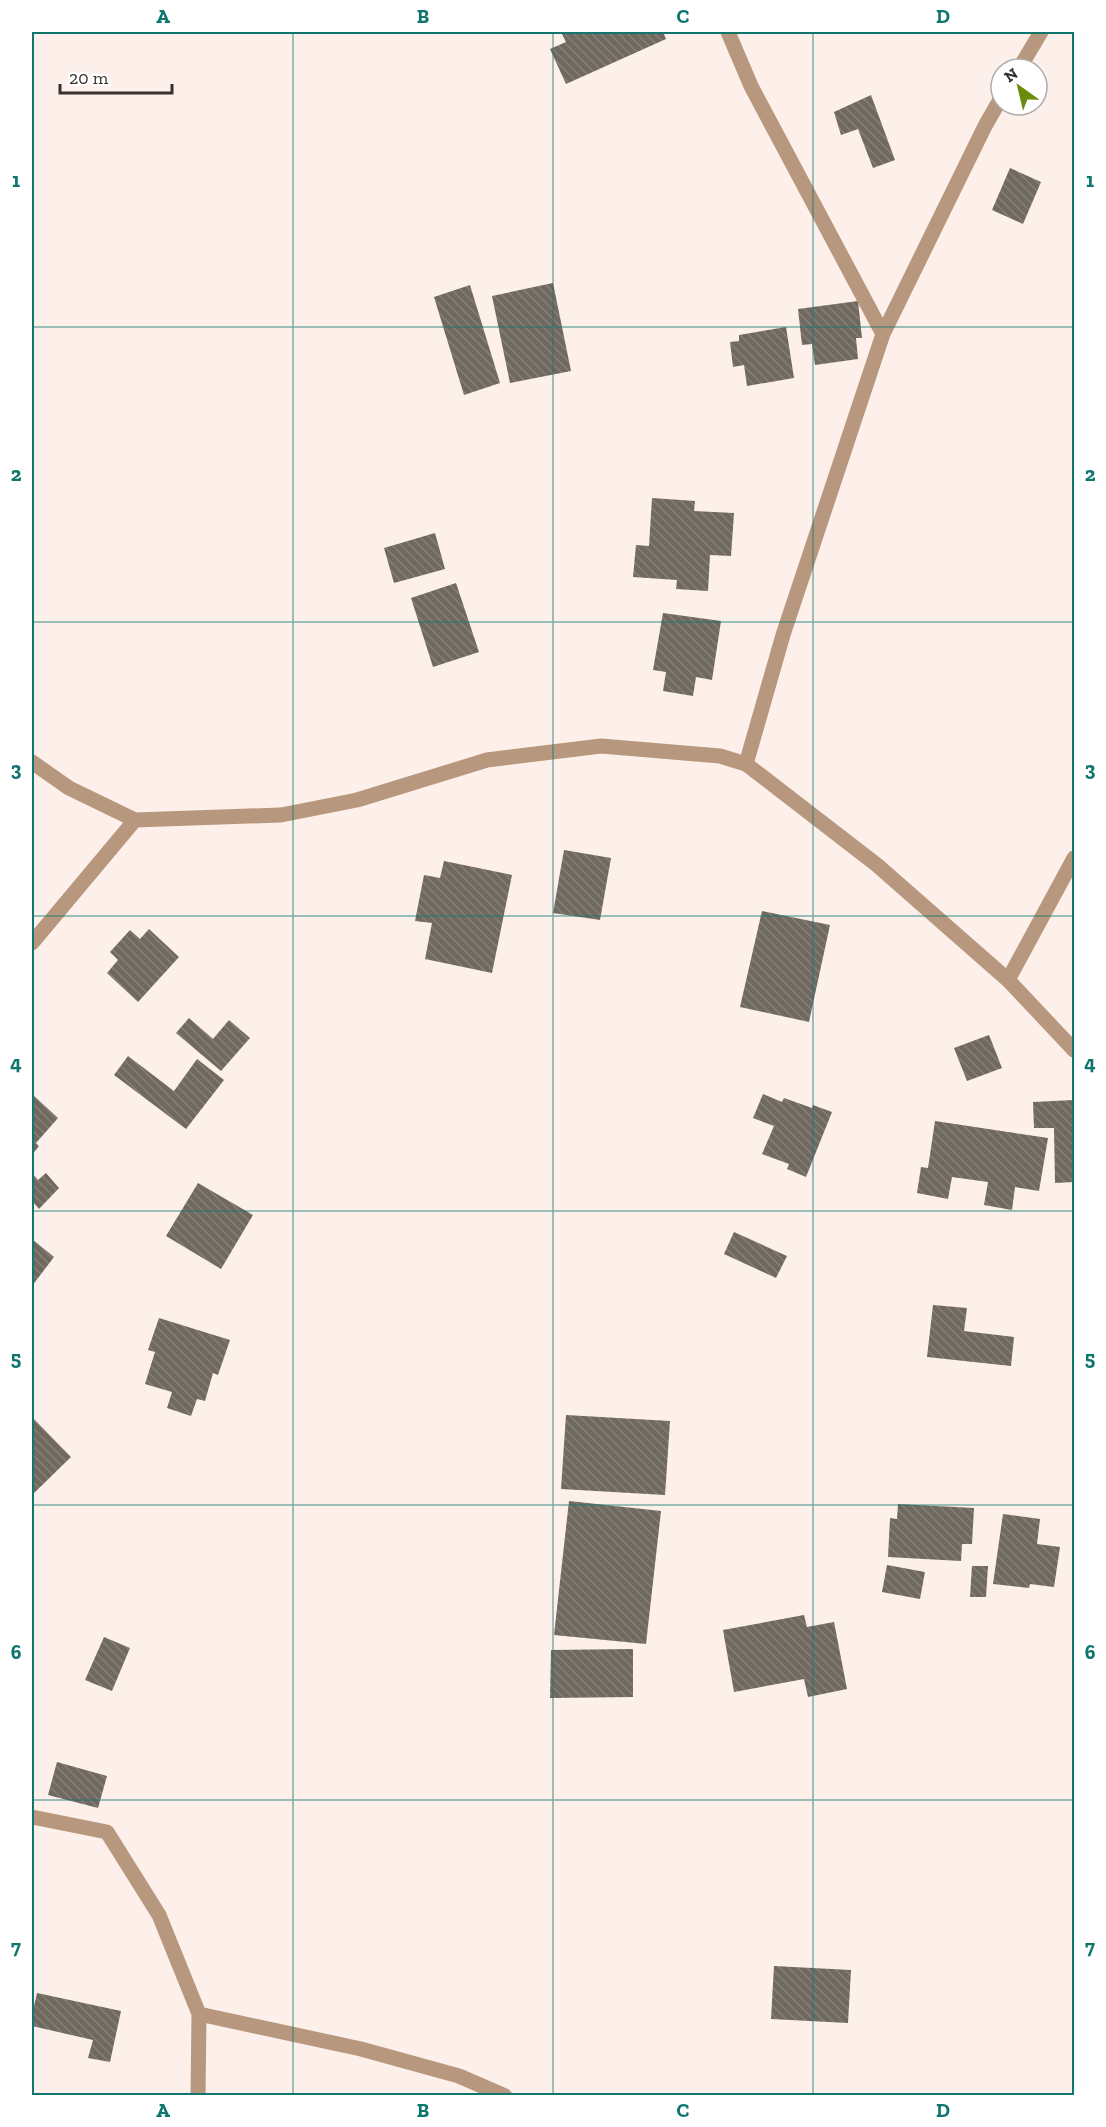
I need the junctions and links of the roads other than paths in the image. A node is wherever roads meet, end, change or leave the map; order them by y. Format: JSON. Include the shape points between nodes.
{"nodes":[{"id":1,"x":728,"y":32,"type":"edge"},
{"id":2,"x":1041,"y":32,"type":"edge"},
{"id":3,"x":1026,"y":57,"type":"edge"},
{"id":4,"x":989,"y":117,"type":"edge"},
{"id":5,"x":883,"y":334,"type":"junction"},
{"id":6,"x":32,"y":762,"type":"edge"},
{"id":7,"x":746,"y":764,"type":"junction"},
{"id":8,"x":135,"y":820,"type":"junction"},
{"id":9,"x":1074,"y":858,"type":"edge"},
{"id":10,"x":32,"y":943,"type":"edge"},
{"id":11,"x":1008,"y":980,"type":"junction"},
{"id":12,"x":1074,"y":1050,"type":"edge"},
{"id":13,"x":32,"y":1817,"type":"edge"},
{"id":14,"x":199,"y":2014,"type":"junction"},
{"id":15,"x":198,"y":2096,"type":"edge"},
{"id":16,"x":505,"y":2096,"type":"edge"}],
"edges":[{"from":1,"to":5,"type":"street","via":[[751,86]]},
{"from":2,"to":3,"type":"street"},
{"from":4,"to":5,"type":"street"},
{"from":5,"to":7,"type":"street","via":[[783,635]]},
{"from":6,"to":8,"type":"street","via":[[69,788]]},
{"from":7,"to":8,"type":"street","via":[[720,756],[601,746],[487,760],[357,800],[281,815]]},
{"from":7,"to":11,"type":"street","via":[[877,866]]},
{"from":8,"to":10,"type":"street"},
{"from":9,"to":11,"type":"street"},
{"from":11,"to":12,"type":"street"},
{"from":13,"to":14,"type":"street","via":[[107,1832],[159,1915]]},
{"from":14,"to":15,"type":"street"},
{"from":14,"to":16,"type":"street","via":[[361,2049],[459,2076]]}]}
